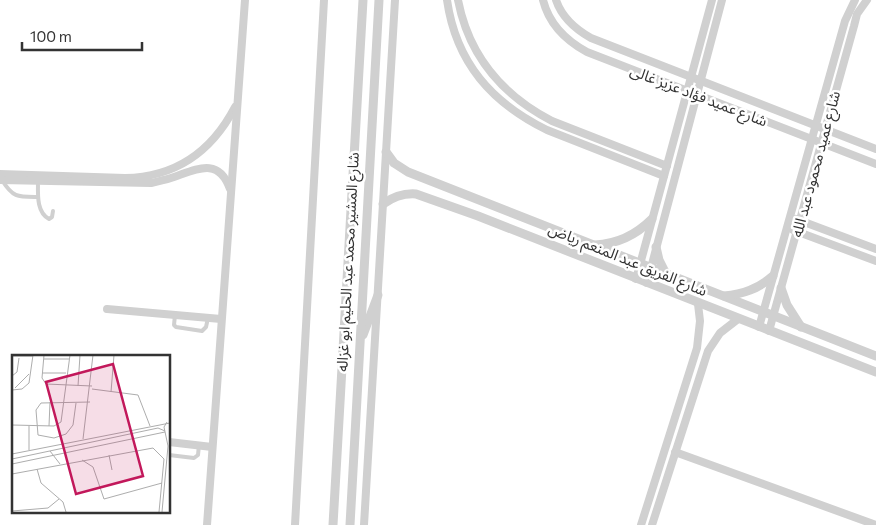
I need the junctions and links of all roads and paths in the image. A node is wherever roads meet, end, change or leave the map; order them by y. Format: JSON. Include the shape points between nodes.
{"nodes":[{"id":1,"x":245,"y":0,"type":"edge"},
{"id":2,"x":324,"y":0,"type":"edge"},
{"id":3,"x":363,"y":0,"type":"edge"},
{"id":4,"x":379,"y":0,"type":"edge"},
{"id":5,"x":395,"y":0,"type":"edge"},
{"id":6,"x":447,"y":0,"type":"edge"},
{"id":7,"x":458,"y":0,"type":"edge"},
{"id":8,"x":543,"y":0,"type":"edge"},
{"id":9,"x":556,"y":0,"type":"edge"},
{"id":10,"x":712,"y":0,"type":"edge"},
{"id":11,"x":722,"y":0,"type":"edge"},
{"id":12,"x":855,"y":0,"type":"edge"},
{"id":13,"x":867,"y":0,"type":"edge"},
{"id":14,"x":691,"y":77,"type":"junction"},
{"id":15,"x":700,"y":81,"type":"junction"},
{"id":16,"x":687,"y":90,"type":"junction"},
{"id":17,"x":697,"y":94,"type":"junction"},
{"id":18,"x":238,"y":103,"type":"junction"},
{"id":19,"x":815,"y":126,"type":"junction"},
{"id":20,"x":824,"y":129,"type":"junction"},
{"id":21,"x":812,"y":139,"type":"junction"},
{"id":22,"x":821,"y":142,"type":"junction"},
{"id":23,"x":876,"y":150,"type":"edge"},
{"id":24,"x":386,"y":152,"type":"junction"},
{"id":25,"x":876,"y":164,"type":"edge"},
{"id":26,"x":667,"y":166,"type":"junction"},
{"id":27,"x":664,"y":176,"type":"junction"},
{"id":28,"x":1,"y":178,"type":"edge"},
{"id":29,"x":38,"y":181,"type":"junction"},
{"id":30,"x":230,"y":190,"type":"junction"},
{"id":31,"x":38,"y":197,"type":"junction"},
{"id":32,"x":483,"y":201,"type":"junction"},
{"id":33,"x":383,"y":204,"type":"junction"},
{"id":34,"x":53,"y":211,"type":"dead end"},
{"id":35,"x":478,"y":216,"type":"junction"},
{"id":36,"x":790,"y":217,"type":"junction"},
{"id":37,"x":652,"y":219,"type":"junction"},
{"id":38,"x":800,"y":220,"type":"junction"},
{"id":39,"x":787,"y":227,"type":"junction"},
{"id":40,"x":797,"y":232,"type":"junction"},
{"id":41,"x":592,"y":245,"type":"junction"},
{"id":42,"x":656,"y":247,"type":"junction"},
{"id":43,"x":876,"y":249,"type":"edge"},
{"id":44,"x":876,"y":261,"type":"edge"},
{"id":45,"x":640,"y":264,"type":"junction"},
{"id":46,"x":651,"y":268,"type":"junction"},
{"id":47,"x":667,"y":274,"type":"junction"},
{"id":48,"x":773,"y":276,"type":"junction"},
{"id":49,"x":636,"y":279,"type":"junction"},
{"id":50,"x":646,"y":283,"type":"junction"},
{"id":51,"x":781,"y":288,"type":"junction"},
{"id":52,"x":378,"y":295,"type":"junction"},
{"id":53,"x":722,"y":296,"type":"junction"},
{"id":54,"x":698,"y":304,"type":"junction"},
{"id":55,"x":107,"y":309,"type":"dead end"},
{"id":56,"x":763,"y":312,"type":"junction"},
{"id":57,"x":175,"y":315,"type":"junction"},
{"id":58,"x":774,"y":316,"type":"junction"},
{"id":59,"x":208,"y":318,"type":"junction"},
{"id":60,"x":221,"y":319,"type":"junction"},
{"id":61,"x":738,"y":319,"type":"junction"},
{"id":62,"x":759,"y":327,"type":"junction"},
{"id":63,"x":801,"y":327,"type":"junction"},
{"id":64,"x":769,"y":331,"type":"junction"},
{"id":65,"x":360,"y":344,"type":"junction"},
{"id":66,"x":876,"y":356,"type":"edge"},
{"id":67,"x":876,"y":372,"type":"edge"},
{"id":68,"x":339,"y":405,"type":"junction"},
{"id":69,"x":356,"y":406,"type":"junction"},
{"id":70,"x":170,"y":442,"type":"edge"},
{"id":71,"x":199,"y":445,"type":"junction"},
{"id":72,"x":212,"y":447,"type":"junction"},
{"id":73,"x":676,"y":452,"type":"junction"},
{"id":74,"x":170,"y":455,"type":"edge"},
{"id":75,"x":650,"y":496,"type":"junction"},
{"id":76,"x":660,"y":499,"type":"junction"},
{"id":77,"x":207,"y":525,"type":"edge"},
{"id":78,"x":295,"y":525,"type":"edge"},
{"id":79,"x":333,"y":525,"type":"edge"},
{"id":80,"x":350,"y":525,"type":"edge"},
{"id":81,"x":364,"y":525,"type":"edge"},
{"id":82,"x":641,"y":525,"type":"edge"},
{"id":83,"x":652,"y":525,"type":"edge"},
{"id":84,"x":876,"y":525,"type":"edge"}],
"edges":[{"from":1,"to":18,"type":"street"},
{"from":2,"to":78,"type":"street"},
{"from":3,"to":68,"type":"street","name":"شارع المشير محمد عبد الحليم ابو غزاله"},
{"from":4,"to":65,"type":"street","name":"شارع المشير محمد عبد الحليم ابو غزاله"},
{"from":5,"to":24,"type":"street"},
{"from":6,"to":27,"type":"street","via":[[452,24],[468,61],[502,103],[547,130]]},
{"from":7,"to":26,"type":"street","via":[[478,55],[513,96],[552,121]]},
{"from":8,"to":16,"type":"street","name":"شارع عميد فؤاد عزيز غالى","via":[[549,18],[571,43],[586,52]]},
{"from":9,"to":14,"type":"street","name":"شارع عميد فؤاد عزيز غالى","via":[[562,14],[580,32]]},
{"from":10,"to":14,"type":"street"},
{"from":11,"to":15,"type":"street"},
{"from":12,"to":19,"type":"street","name":"شارع عميد محمود عبد الله","via":[[844,21]]},
{"from":13,"to":20,"type":"street","name":"شارع عميد محمود عبد الله","via":[[854,26]]},
{"from":14,"to":15,"type":"street","name":"شارع عميد فؤاد عزيز غالى"},
{"from":14,"to":16,"type":"street"},
{"from":15,"to":17,"type":"street"},
{"from":15,"to":19,"type":"street","name":"شارع عميد فؤاد عزيز غالى"},
{"from":16,"to":17,"type":"street","name":"شارع عميد فؤاد عزيز غالى"},
{"from":16,"to":26,"type":"street"},
{"from":17,"to":21,"type":"street","name":"شارع عميد فؤاد عزيز غالى"},
{"from":17,"to":42,"type":"street"},
{"from":18,"to":28,"type":"street","via":[[222,129],[200,151],[161,174],[139,178]]},
{"from":18,"to":30,"type":"street"},
{"from":19,"to":20,"type":"street","name":"شارع عميد فؤاد عزيز غالى"},
{"from":19,"to":21,"type":"street","name":"شارع عميد محمود عبد الله"},
{"from":20,"to":22,"type":"street","name":"شارع عميد محمود عبد الله"},
{"from":20,"to":23,"type":"street","name":"شارع عميد فؤاد عزيز غالى"},
{"from":21,"to":22,"type":"street","name":"شارع عميد فؤاد عزيز غالى"},
{"from":21,"to":36,"type":"street","name":"شارع عميد محمود عبد الله"},
{"from":22,"to":25,"type":"street","name":"شارع عميد فؤاد عزيز غالى"},
{"from":22,"to":38,"type":"street","name":"شارع عميد محمود عبد الله"},
{"from":24,"to":32,"type":"street","name":"شارع الفريق عبد المنعم رياض","via":[[403,170]]},
{"from":24,"to":33,"type":"street"},
{"from":26,"to":27,"type":"street"},
{"from":27,"to":37,"type":"street"},
{"from":28,"to":29,"type":"street"},
{"from":28,"to":31,"type":"lane","via":[[15,196]]},
{"from":29,"to":30,"type":"street","via":[[151,183],[202,167],[221,173]]},
{"from":29,"to":31,"type":"lane"},
{"from":30,"to":60,"type":"street"},
{"from":31,"to":34,"type":"lane","via":[[46,218],[52,217]]},
{"from":32,"to":35,"type":"street"},
{"from":32,"to":41,"type":"street","name":"شارع الفريق عبد المنعم رياض"},
{"from":33,"to":35,"type":"street","name":"شارع الفريق عبد المنعم رياض","via":[[401,195],[416,194]]},
{"from":33,"to":52,"type":"street"},
{"from":35,"to":49,"type":"street","name":"شارع الفريق عبد المنعم رياض"},
{"from":36,"to":38,"type":"street"},
{"from":36,"to":39,"type":"street","name":"شارع عميد محمود عبد الله"},
{"from":37,"to":41,"type":"street","via":[[625,239]]},
{"from":37,"to":45,"type":"street"},
{"from":38,"to":40,"type":"street","name":"شارع عميد محمود عبد الله"},
{"from":38,"to":43,"type":"street"},
{"from":39,"to":40,"type":"street"},
{"from":39,"to":48,"type":"street","name":"شارع عميد محمود عبد الله"},
{"from":40,"to":44,"type":"street"},
{"from":40,"to":51,"type":"street","name":"شارع عميد محمود عبد الله"},
{"from":41,"to":45,"type":"street","name":"شارع الفريق عبد المنعم رياض"},
{"from":42,"to":46,"type":"street"},
{"from":42,"to":47,"type":"street"},
{"from":45,"to":46,"type":"street","name":"شارع الفريق عبد المنعم رياض"},
{"from":45,"to":49,"type":"street"},
{"from":46,"to":47,"type":"street","name":"شارع الفريق عبد المنعم رياض"},
{"from":46,"to":50,"type":"street"},
{"from":47,"to":53,"type":"street","name":"شارع الفريق عبد المنعم رياض"},
{"from":48,"to":53,"type":"street","via":[[755,289]]},
{"from":48,"to":56,"type":"street","name":"شارع عميد محمود عبد الله"},
{"from":49,"to":50,"type":"street","name":"شارع الفريق عبد المنعم رياض"},
{"from":50,"to":54,"type":"street","name":"شارع الفريق عبد المنعم رياض"},
{"from":51,"to":58,"type":"street","name":"شارع عميد محمود عبد الله"},
{"from":51,"to":63,"type":"street"},
{"from":52,"to":65,"type":"street"},
{"from":52,"to":81,"type":"street"},
{"from":53,"to":56,"type":"street","name":"شارع الفريق عبد المنعم رياض"},
{"from":54,"to":61,"type":"street","name":"شارع الفريق عبد المنعم رياض"},
{"from":54,"to":75,"type":"street","via":[[697,348]]},
{"from":55,"to":57,"type":"street"},
{"from":56,"to":58,"type":"street","name":"شارع الفريق عبد المنعم رياض"},
{"from":56,"to":62,"type":"street","name":"شارع عميد محمود عبد الله"},
{"from":57,"to":59,"type":"street"},
{"from":57,"to":59,"type":"lane","via":[[176,327],[202,331]]},
{"from":58,"to":63,"type":"street","name":"شارع الفريق عبد المنعم رياض"},
{"from":58,"to":64,"type":"street","name":"شارع عميد محمود عبد الله"},
{"from":59,"to":60,"type":"street"},
{"from":60,"to":72,"type":"street"},
{"from":61,"to":62,"type":"street","name":"شارع الفريق عبد المنعم رياض"},
{"from":61,"to":73,"type":"street","via":[[720,333],[708,351]]},
{"from":62,"to":64,"type":"street","name":"شارع الفريق عبد المنعم رياض"},
{"from":63,"to":66,"type":"street","name":"شارع الفريق عبد المنعم رياض"},
{"from":64,"to":67,"type":"street","name":"شارع الفريق عبد المنعم رياض"},
{"from":65,"to":69,"type":"street","name":"شارع المشير محمد عبد الحليم ابو غزاله"},
{"from":68,"to":69,"type":"street"},
{"from":68,"to":79,"type":"street","name":"شارع المشير محمد عبد الحليم ابو غزاله"},
{"from":69,"to":80,"type":"street","name":"شارع المشير محمد عبد الحليم ابو غزاله"},
{"from":70,"to":71,"type":"street"},
{"from":71,"to":72,"type":"street"},
{"from":71,"to":74,"type":"lane","via":[[194,458]]},
{"from":72,"to":77,"type":"street"},
{"from":73,"to":76,"type":"street"},
{"from":73,"to":84,"type":"street"},
{"from":75,"to":76,"type":"street"},
{"from":75,"to":82,"type":"street"},
{"from":76,"to":83,"type":"street"}]}
